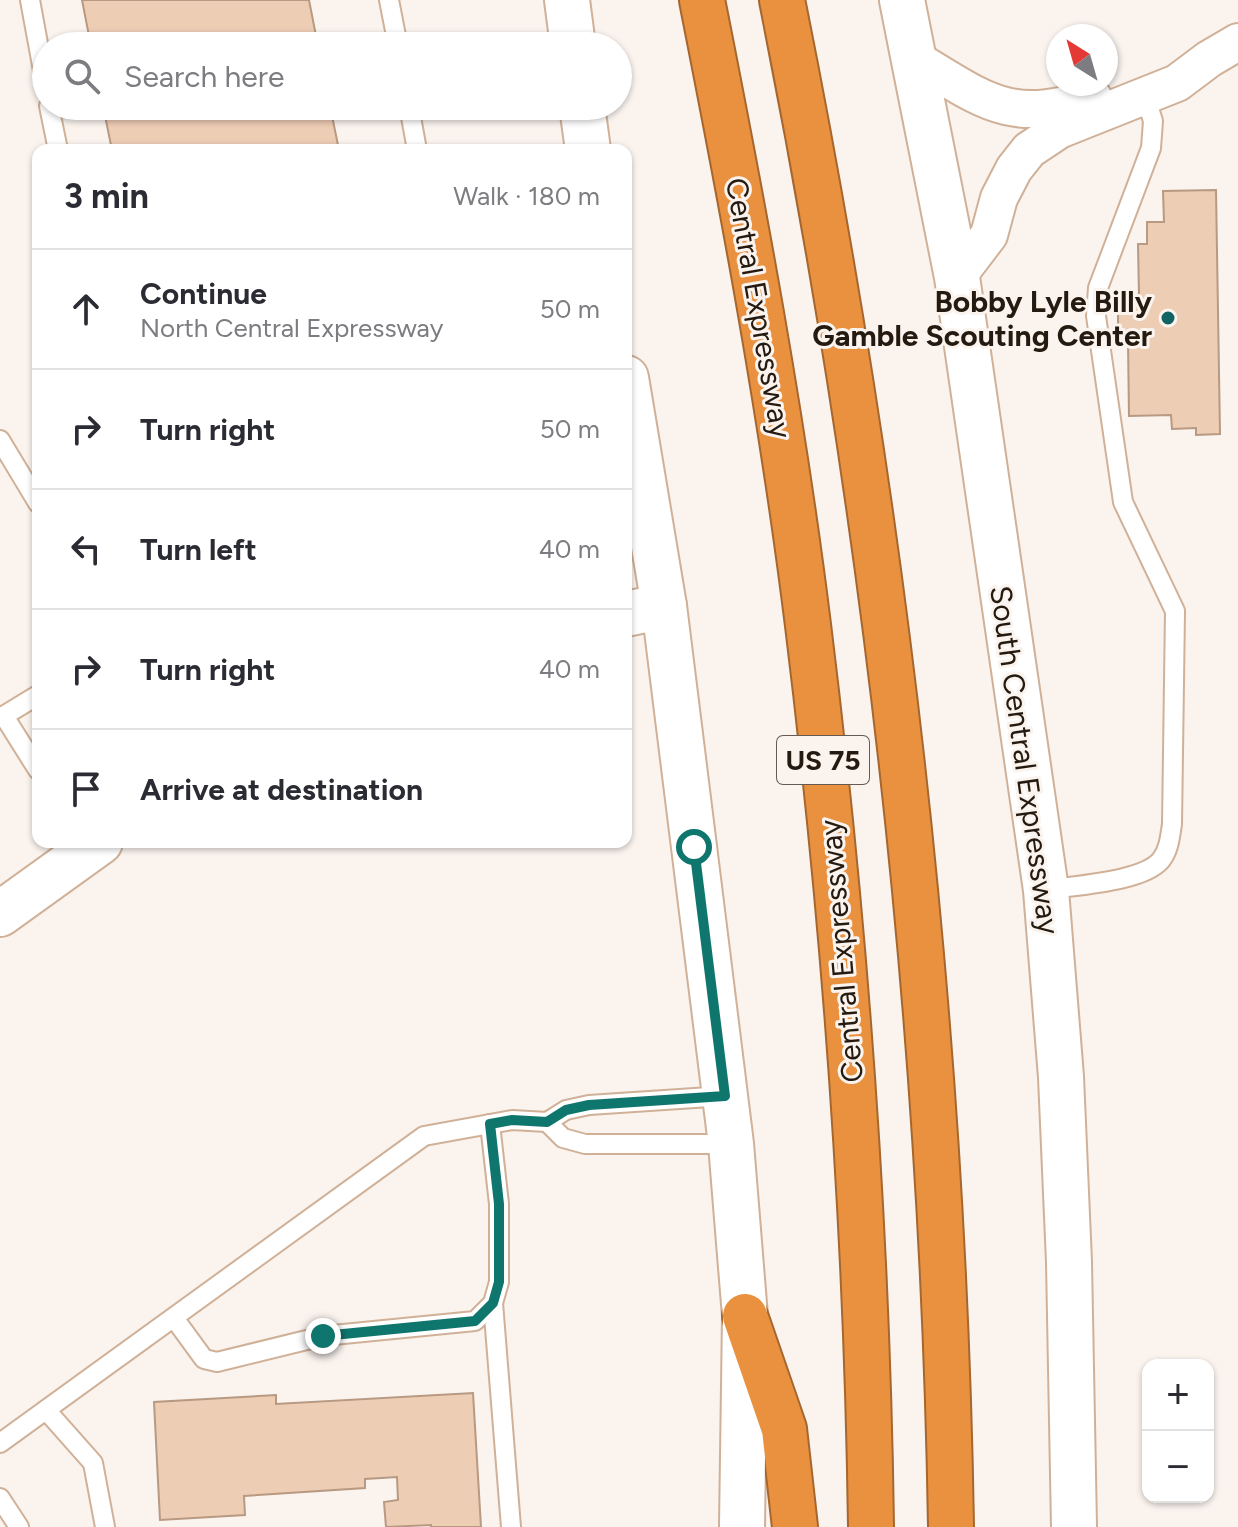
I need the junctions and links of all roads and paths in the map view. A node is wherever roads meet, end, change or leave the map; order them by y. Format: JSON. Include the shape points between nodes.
{"nodes":[{"id":1,"x":30,"y":0,"type":"edge"},
{"id":2,"x":389,"y":0,"type":"edge"},
{"id":3,"x":567,"y":0,"type":"edge"},
{"id":4,"x":702,"y":0,"type":"edge"},
{"id":5,"x":782,"y":0,"type":"edge"},
{"id":6,"x":902,"y":0,"type":"edge"},
{"id":7,"x":36,"y":32,"type":"edge"},
{"id":8,"x":395,"y":32,"type":"edge"},
{"id":9,"x":571,"y":32,"type":"edge"},
{"id":10,"x":1223,"y":50,"type":"edge"},
{"id":11,"x":915,"y":59,"type":"junction"},
{"id":12,"x":1145,"y":96,"type":"junction"},
{"id":13,"x":52,"y":120,"type":"edge"},
{"id":14,"x":412,"y":120,"type":"edge"},
{"id":15,"x":584,"y":120,"type":"edge"},
{"id":16,"x":57,"y":144,"type":"edge"},
{"id":17,"x":416,"y":144,"type":"edge"},
{"id":18,"x":587,"y":144,"type":"edge"},
{"id":19,"x":957,"y":277,"type":"junction"},
{"id":20,"x":0,"y":440,"type":"edge"},
{"id":21,"x":632,"y":451,"type":"edge"},
{"id":22,"x":32,"y":493,"type":"edge"},
{"id":23,"x":645,"y":610,"type":"edge"},
{"id":24,"x":32,"y":699,"type":"edge"},
{"id":25,"x":2,"y":717,"type":"edge"},
{"id":26,"x":32,"y":761,"type":"edge"},
{"id":27,"x":87,"y":848,"type":"edge"},
{"id":28,"x":1046,"y":890,"type":"junction"},
{"id":29,"x":0,"y":914,"type":"edge"},
{"id":30,"x":725,"y":1096,"type":"junction"},
{"id":31,"x":547,"y":1122,"type":"junction"},
{"id":32,"x":490,"y":1124,"type":"junction"},
{"id":33,"x":731,"y":1144,"type":"junction"},
{"id":34,"x":493,"y":1303,"type":"junction"},
{"id":35,"x":745,"y":1316,"type":"junction"},
{"id":36,"x":174,"y":1318,"type":"junction"},
{"id":37,"x":46,"y":1410,"type":"junction"},
{"id":38,"x":0,"y":1443,"type":"edge"},
{"id":39,"x":0,"y":1498,"type":"edge"},
{"id":40,"x":19,"y":1527,"type":"edge"},
{"id":41,"x":105,"y":1527,"type":"edge"},
{"id":42,"x":511,"y":1527,"type":"edge"},
{"id":43,"x":742,"y":1527,"type":"edge"},
{"id":44,"x":795,"y":1527,"type":"edge"},
{"id":45,"x":871,"y":1527,"type":"edge"},
{"id":46,"x":951,"y":1527,"type":"edge"},
{"id":47,"x":1074,"y":1527,"type":"edge"}],
"edges":[{"from":1,"to":7,"type":"lane"},
{"from":2,"to":8,"type":"lane"},
{"from":3,"to":9,"type":"main road"},
{"from":4,"to":45,"type":"highway","name":"Central Expressway","number":"US 75","via":[[767,347],[810,639],[843,949],[860,1174]]},
{"from":5,"to":46,"type":"highway","number":"US 75","via":[[862,448],[905,791],[935,1137]]},
{"from":6,"to":11,"type":"main road","name":"South Central Expressway"},
{"from":10,"to":11,"type":"street","via":[[1085,100],[1025,110],[997,106]]},
{"from":10,"to":12,"type":"street","via":[[1177,83]]},
{"from":11,"to":19,"type":"main road","name":"South Central Expressway"},
{"from":12,"to":19,"type":"street","via":[[1059,130],[1029,150],[999,198],[989,235]]},
{"from":12,"to":28,"type":"lane","via":[[1153,121],[1151,148],[1098,288],[1096,316],[1123,502],[1175,611],[1172,824],[1168,848],[1146,872]]},
{"from":13,"to":16,"type":"lane"},
{"from":14,"to":17,"type":"lane"},
{"from":15,"to":18,"type":"main road"},
{"from":19,"to":28,"type":"main road","name":"South Central Expressway"},
{"from":20,"to":22,"type":"lane"},
{"from":21,"to":23,"type":"main road"},
{"from":23,"to":30,"type":"main road"},
{"from":24,"to":25,"type":"lane"},
{"from":25,"to":26,"type":"lane"},
{"from":27,"to":29,"type":"main road"},
{"from":28,"to":47,"type":"main road","name":"South Central Expressway","via":[[1069,1246]]},
{"from":30,"to":31,"type":"lane","via":[[589,1105]]},
{"from":30,"to":33,"type":"main road"},
{"from":31,"to":32,"type":"lane"},
{"from":31,"to":33,"type":"lane","via":[[563,1138],[585,1144]]},
{"from":32,"to":34,"type":"lane","via":[[499,1204],[499,1282]]},
{"from":32,"to":36,"type":"lane","via":[[424,1136]]},
{"from":33,"to":35,"type":"main road"},
{"from":34,"to":36,"type":"lane","via":[[475,1321],[323,1336],[217,1362],[204,1359]]},
{"from":34,"to":42,"type":"lane"},
{"from":35,"to":43,"type":"main road"},
{"from":35,"to":44,"type":"highway","via":[[784,1429]]},
{"from":36,"to":37,"type":"lane"},
{"from":37,"to":38,"type":"lane"},
{"from":37,"to":41,"type":"lane","via":[[93,1463]]},
{"from":39,"to":40,"type":"lane"}]}
